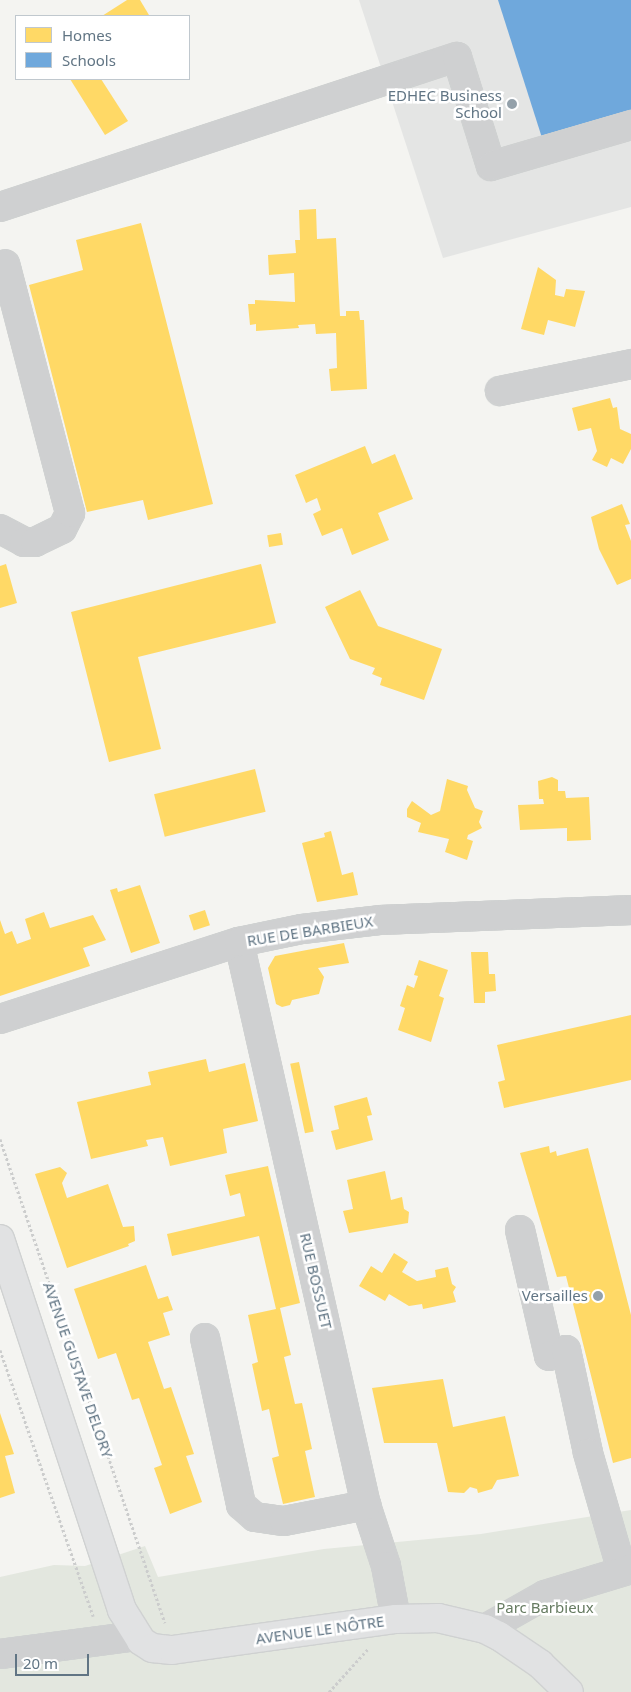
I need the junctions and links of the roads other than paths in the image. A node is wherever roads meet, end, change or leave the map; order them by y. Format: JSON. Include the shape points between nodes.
{"nodes":[{"id":1,"x":631,"y":125,"type":"edge"},
{"id":2,"x":0,"y":206,"type":"edge"},
{"id":3,"x":5,"y":264,"type":"dead end"},
{"id":4,"x":631,"y":364,"type":"edge"},
{"id":5,"x":500,"y":390,"type":"dead end"},
{"id":6,"x":0,"y":529,"type":"edge"},
{"id":7,"x":631,"y":910,"type":"edge"},
{"id":8,"x":240,"y":942,"type":"junction"},
{"id":9,"x":0,"y":1019,"type":"edge"},
{"id":10,"x":520,"y":1230,"type":"dead end"},
{"id":11,"x":0,"y":1239,"type":"edge"},
{"id":12,"x":205,"y":1338,"type":"dead end"},
{"id":13,"x":366,"y":1505,"type":"junction"},
{"id":14,"x":626,"y":1570,"type":"edge"},
{"id":15,"x":396,"y":1619,"type":"junction"},
{"id":16,"x":485,"y":1629,"type":"junction"},
{"id":17,"x":136,"y":1636,"type":"junction"},
{"id":18,"x":0,"y":1654,"type":"edge"},
{"id":19,"x":569,"y":1692,"type":"edge"}],
"edges":[{"from":1,"to":2,"type":"street","via":[[490,166],[457,57]]},
{"from":3,"to":6,"type":"street","via":[[70,513],[62,529],[35,542],[24,542]]},
{"from":4,"to":5,"type":"street"},
{"from":7,"to":8,"type":"street","name":"RUE DE BARBIEUX","via":[[381,920],[302,929]]},
{"from":8,"to":9,"type":"street","name":"RUE DE BARBIEUX"},
{"from":8,"to":13,"type":"street","name":"RUE BOSSUET"},
{"from":10,"to":14,"type":"street","via":[[550,1356],[566,1350],[588,1453]]},
{"from":11,"to":17,"type":"main road","via":[[122,1610]]},
{"from":12,"to":13,"type":"street","via":[[241,1505],[255,1517],[284,1521]]},
{"from":13,"to":15,"type":"street","name":"RUE BOSSUET","via":[[386,1566]]},
{"from":14,"to":16,"type":"street","via":[[545,1595]]},
{"from":15,"to":16,"type":"main road","name":"AVENUE LE NÔTRE","via":[[438,1618]]},
{"from":15,"to":17,"type":"main road","name":"AVENUE LE NÔTRE","via":[[172,1650],[152,1648]]},
{"from":16,"to":19,"type":"main road","name":"AVENUE LE NÔTRE","via":[[540,1664]]},
{"from":17,"to":18,"type":"street"}]}
